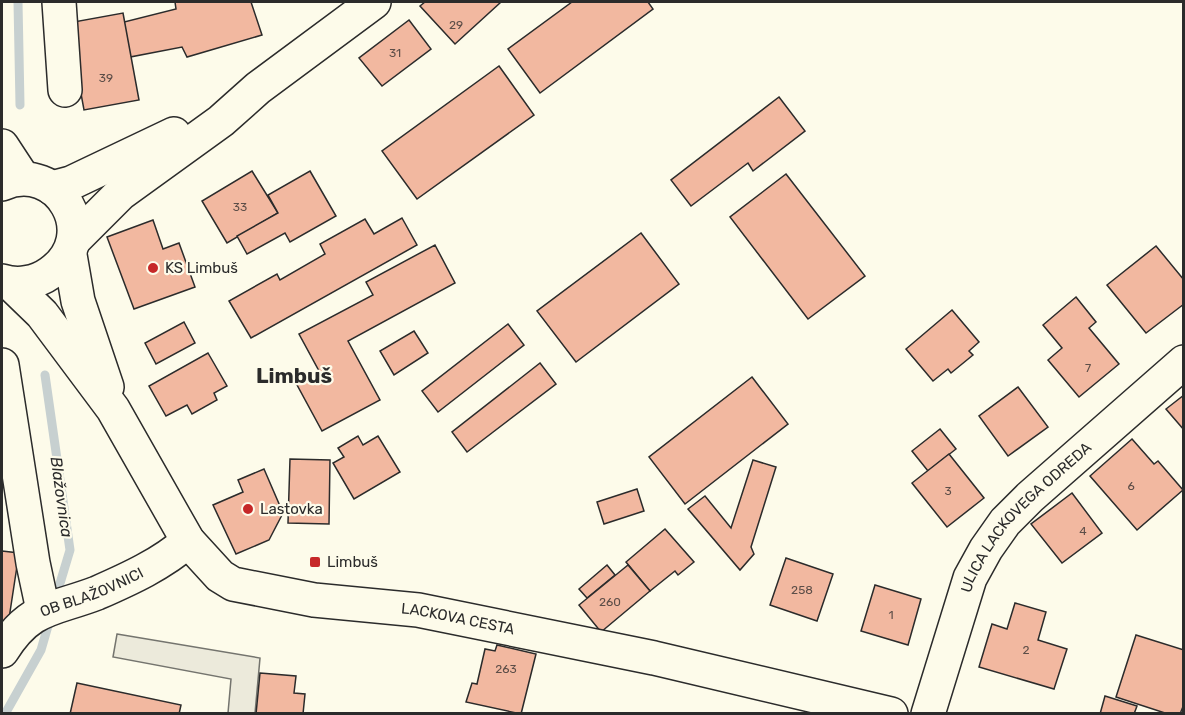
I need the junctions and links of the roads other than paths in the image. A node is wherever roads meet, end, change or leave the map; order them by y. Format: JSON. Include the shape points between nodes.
{"nodes":[{"id":1,"x":59,"y":2,"type":"edge"},
{"id":2,"x":374,"y":2,"type":"edge"},
{"id":3,"x":258,"y":88,"type":"junction"},
{"id":4,"x":65,"y":90,"type":"dead end"},
{"id":5,"x":2,"y":146,"type":"edge"},
{"id":6,"x":25,"y":184,"type":"edge"},
{"id":7,"x":72,"y":248,"type":"junction"},
{"id":8,"x":6,"y":283,"type":"edge"},
{"id":9,"x":1184,"y":362,"type":"edge"},
{"id":10,"x":2,"y":365,"type":"edge"},
{"id":11,"x":113,"y":409,"type":"junction"},
{"id":12,"x":188,"y":541,"type":"junction"},
{"id":13,"x":16,"y":633,"type":"edge"},
{"id":14,"x":891,"y":714,"type":"edge"},
{"id":15,"x":928,"y":714,"type":"edge"}],
"edges":[{"from":1,"to":4,"type":"street"},
{"from":2,"to":3,"type":"street"},
{"from":3,"to":6,"type":"street","via":[[141,151],[71,183]]},
{"from":3,"to":7,"type":"street","via":[[221,121],[120,194]]},
{"from":5,"to":6,"type":"street"},
{"from":6,"to":7,"type":"street","via":[[71,212]]},
{"from":7,"to":8,"type":"street","via":[[43,278]]},
{"from":7,"to":11,"type":"street","via":[[78,301]]},
{"from":8,"to":11,"type":"street","via":[[42,314]]},
{"from":9,"to":15,"type":"street","name":"ULICA LACKOVEGA ODREDA","via":[[1005,522],[970,578]]},
{"from":10,"to":13,"type":"street","via":[[33,563]]},
{"from":11,"to":12,"type":"street","name":"LACKOVA CESTA"},
{"from":12,"to":13,"type":"street","name":"OB BLAŽOVNICI","via":[[168,559]]},
{"from":12,"to":14,"type":"street","name":"LACKOVA CESTA","via":[[220,576],[233,584],[314,600],[428,612],[654,658]]}]}
